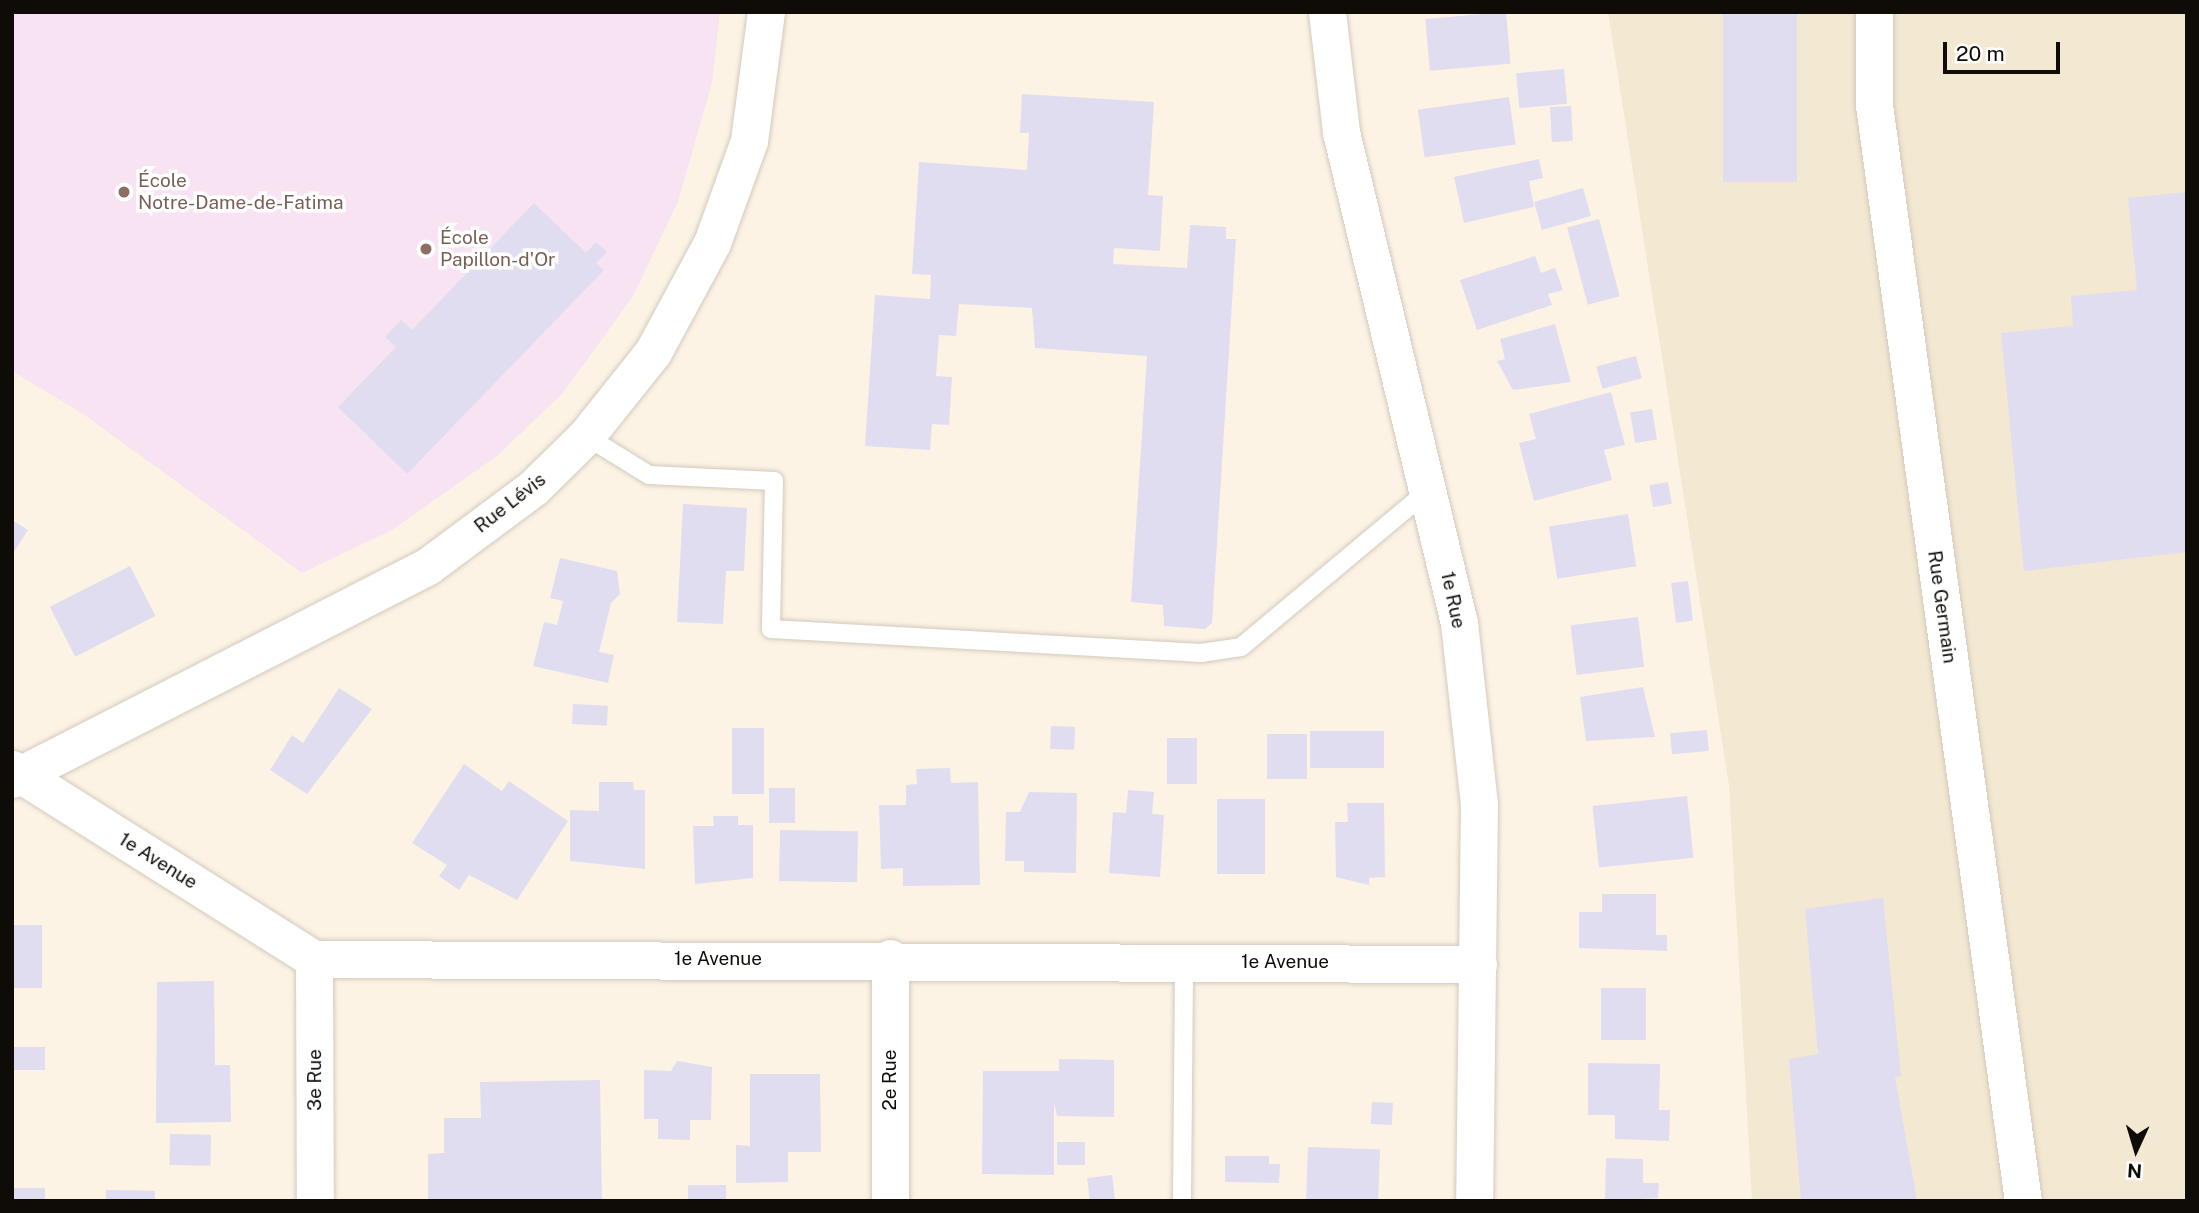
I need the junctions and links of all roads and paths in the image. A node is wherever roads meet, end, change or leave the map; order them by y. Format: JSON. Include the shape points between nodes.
{"nodes":[{"id":1,"x":766,"y":12,"type":"edge"},
{"id":2,"x":1327,"y":12,"type":"edge"},
{"id":3,"x":1874,"y":12,"type":"edge"},
{"id":4,"x":586,"y":436,"type":"junction"},
{"id":5,"x":1429,"y":490,"type":"junction"},
{"id":6,"x":15,"y":774,"type":"edge"},
{"id":7,"x":890,"y":958,"type":"junction"},
{"id":8,"x":314,"y":959,"type":"junction"},
{"id":9,"x":1184,"y":961,"type":"junction"},
{"id":10,"x":1478,"y":964,"type":"junction"},
{"id":11,"x":315,"y":1201,"type":"edge"},
{"id":12,"x":890,"y":1201,"type":"edge"},
{"id":13,"x":1182,"y":1201,"type":"edge"},
{"id":14,"x":1474,"y":1201,"type":"edge"},
{"id":15,"x":2023,"y":1201,"type":"edge"}],
"edges":[{"from":1,"to":4,"type":"street","name":"Rue Lévis","via":[[749,141],[712,243],[653,352]]},
{"from":2,"to":5,"type":"street","name":"1e Rue","via":[[1341,132]]},
{"from":3,"to":15,"type":"street","name":"Rue Germain","via":[[1874,105]]},
{"from":4,"to":5,"type":"lane","via":[[649,475],[774,481],[771,629],[1201,653],[1241,647]]},
{"from":4,"to":6,"type":"street","name":"Rue Lévis","via":[[533,488],[428,566]]},
{"from":5,"to":10,"type":"street","name":"1e Rue","via":[[1459,623],[1479,804]]},
{"from":6,"to":8,"type":"street","name":"1e Avenue"},
{"from":7,"to":8,"type":"street","name":"1e Avenue"},
{"from":7,"to":9,"type":"street","name":"1e Avenue"},
{"from":7,"to":12,"type":"street","name":"2e Rue"},
{"from":8,"to":11,"type":"street","name":"3e Rue"},
{"from":9,"to":10,"type":"street","name":"1e Avenue"},
{"from":9,"to":13,"type":"lane"},
{"from":10,"to":14,"type":"street","name":"1e Rue"}]}
